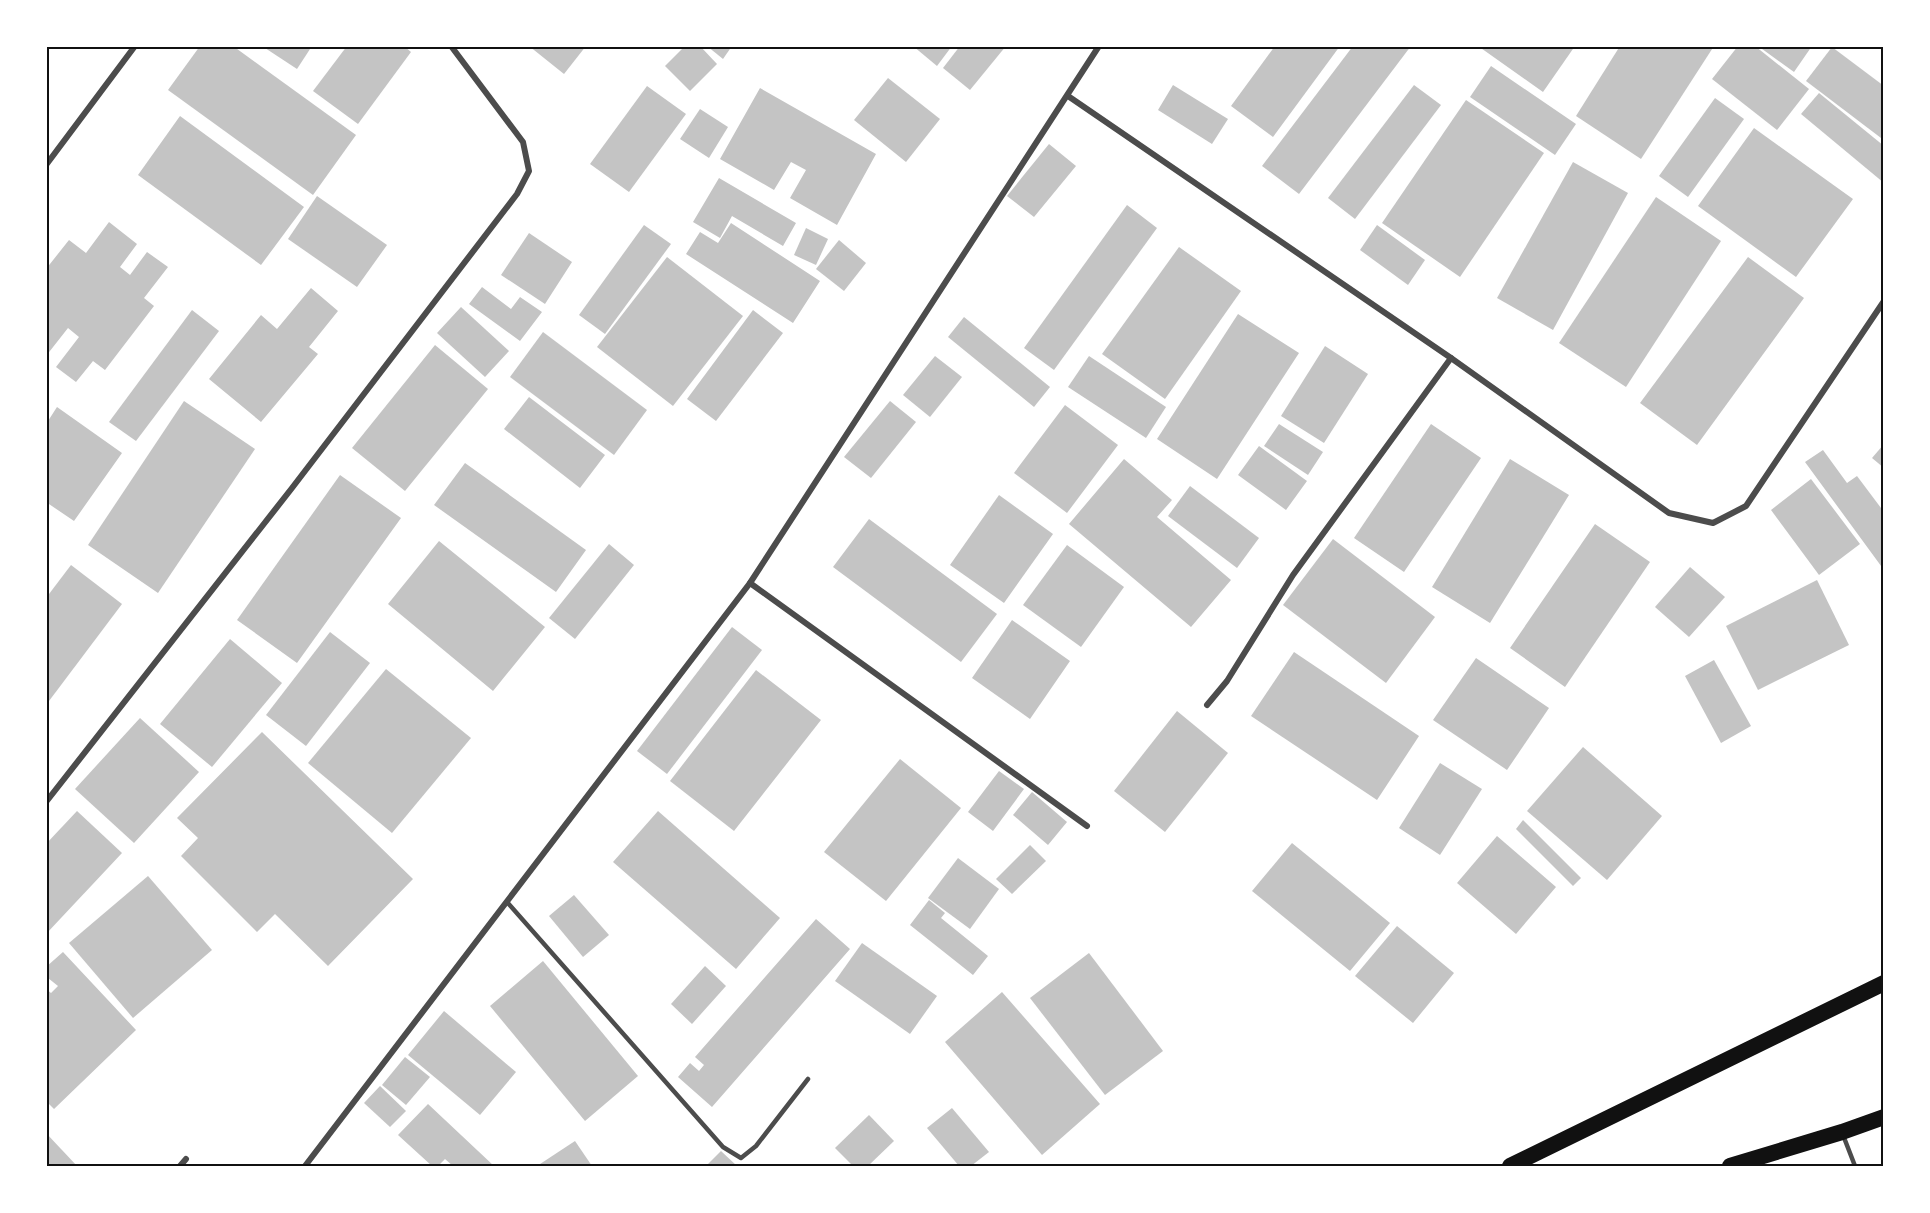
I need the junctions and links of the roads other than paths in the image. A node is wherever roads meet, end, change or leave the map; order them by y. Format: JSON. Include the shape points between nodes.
{"nodes":[{"id":1,"x":135,"y":46,"type":"edge"},
{"id":2,"x":451,"y":46,"type":"edge"},
{"id":3,"x":1099,"y":46,"type":"edge"},
{"id":4,"x":1068,"y":96,"type":"junction"},
{"id":5,"x":46,"y":165,"type":"edge"},
{"id":6,"x":1884,"y":301,"type":"edge"},
{"id":7,"x":1450,"y":358,"type":"junction"},
{"id":8,"x":750,"y":583,"type":"junction"},
{"id":9,"x":1207,"y":705,"type":"dead end"},
{"id":10,"x":46,"y":802,"type":"edge"},
{"id":11,"x":1087,"y":826,"type":"dead end"},
{"id":12,"x":507,"y":902,"type":"junction"},
{"id":13,"x":1884,"y":983,"type":"edge"},
{"id":14,"x":808,"y":1079,"type":"dead end"},
{"id":15,"x":1884,"y":1117,"type":"edge"},
{"id":16,"x":1842,"y":1132,"type":"junction"},
{"id":17,"x":186,"y":1159,"type":"dead end"},
{"id":18,"x":180,"y":1167,"type":"edge"},
{"id":19,"x":305,"y":1167,"type":"edge"},
{"id":20,"x":1510,"y":1167,"type":"edge"},
{"id":21,"x":1731,"y":1167,"type":"edge"},
{"id":22,"x":1855,"y":1167,"type":"edge"}],
"edges":[{"from":1,"to":5,"type":"street"},
{"from":2,"to":10,"type":"street","via":[[523,142],[529,171],[517,194]]},
{"from":3,"to":4,"type":"street"},
{"from":4,"to":7,"type":"street"},
{"from":4,"to":8,"type":"street"},
{"from":6,"to":7,"type":"street","via":[[1746,506],[1713,523],[1669,513]]},
{"from":7,"to":9,"type":"street","via":[[1293,575],[1227,681]]},
{"from":8,"to":11,"type":"street"},
{"from":8,"to":12,"type":"street"},
{"from":12,"to":14,"type":"lane","via":[[723,1147],[741,1158],[756,1146]]},
{"from":12,"to":19,"type":"street"},
{"from":13,"to":20,"type":"highway"},
{"from":15,"to":16,"type":"highway"},
{"from":16,"to":21,"type":"highway"},
{"from":16,"to":22,"type":"lane"},
{"from":17,"to":18,"type":"street"}]}
